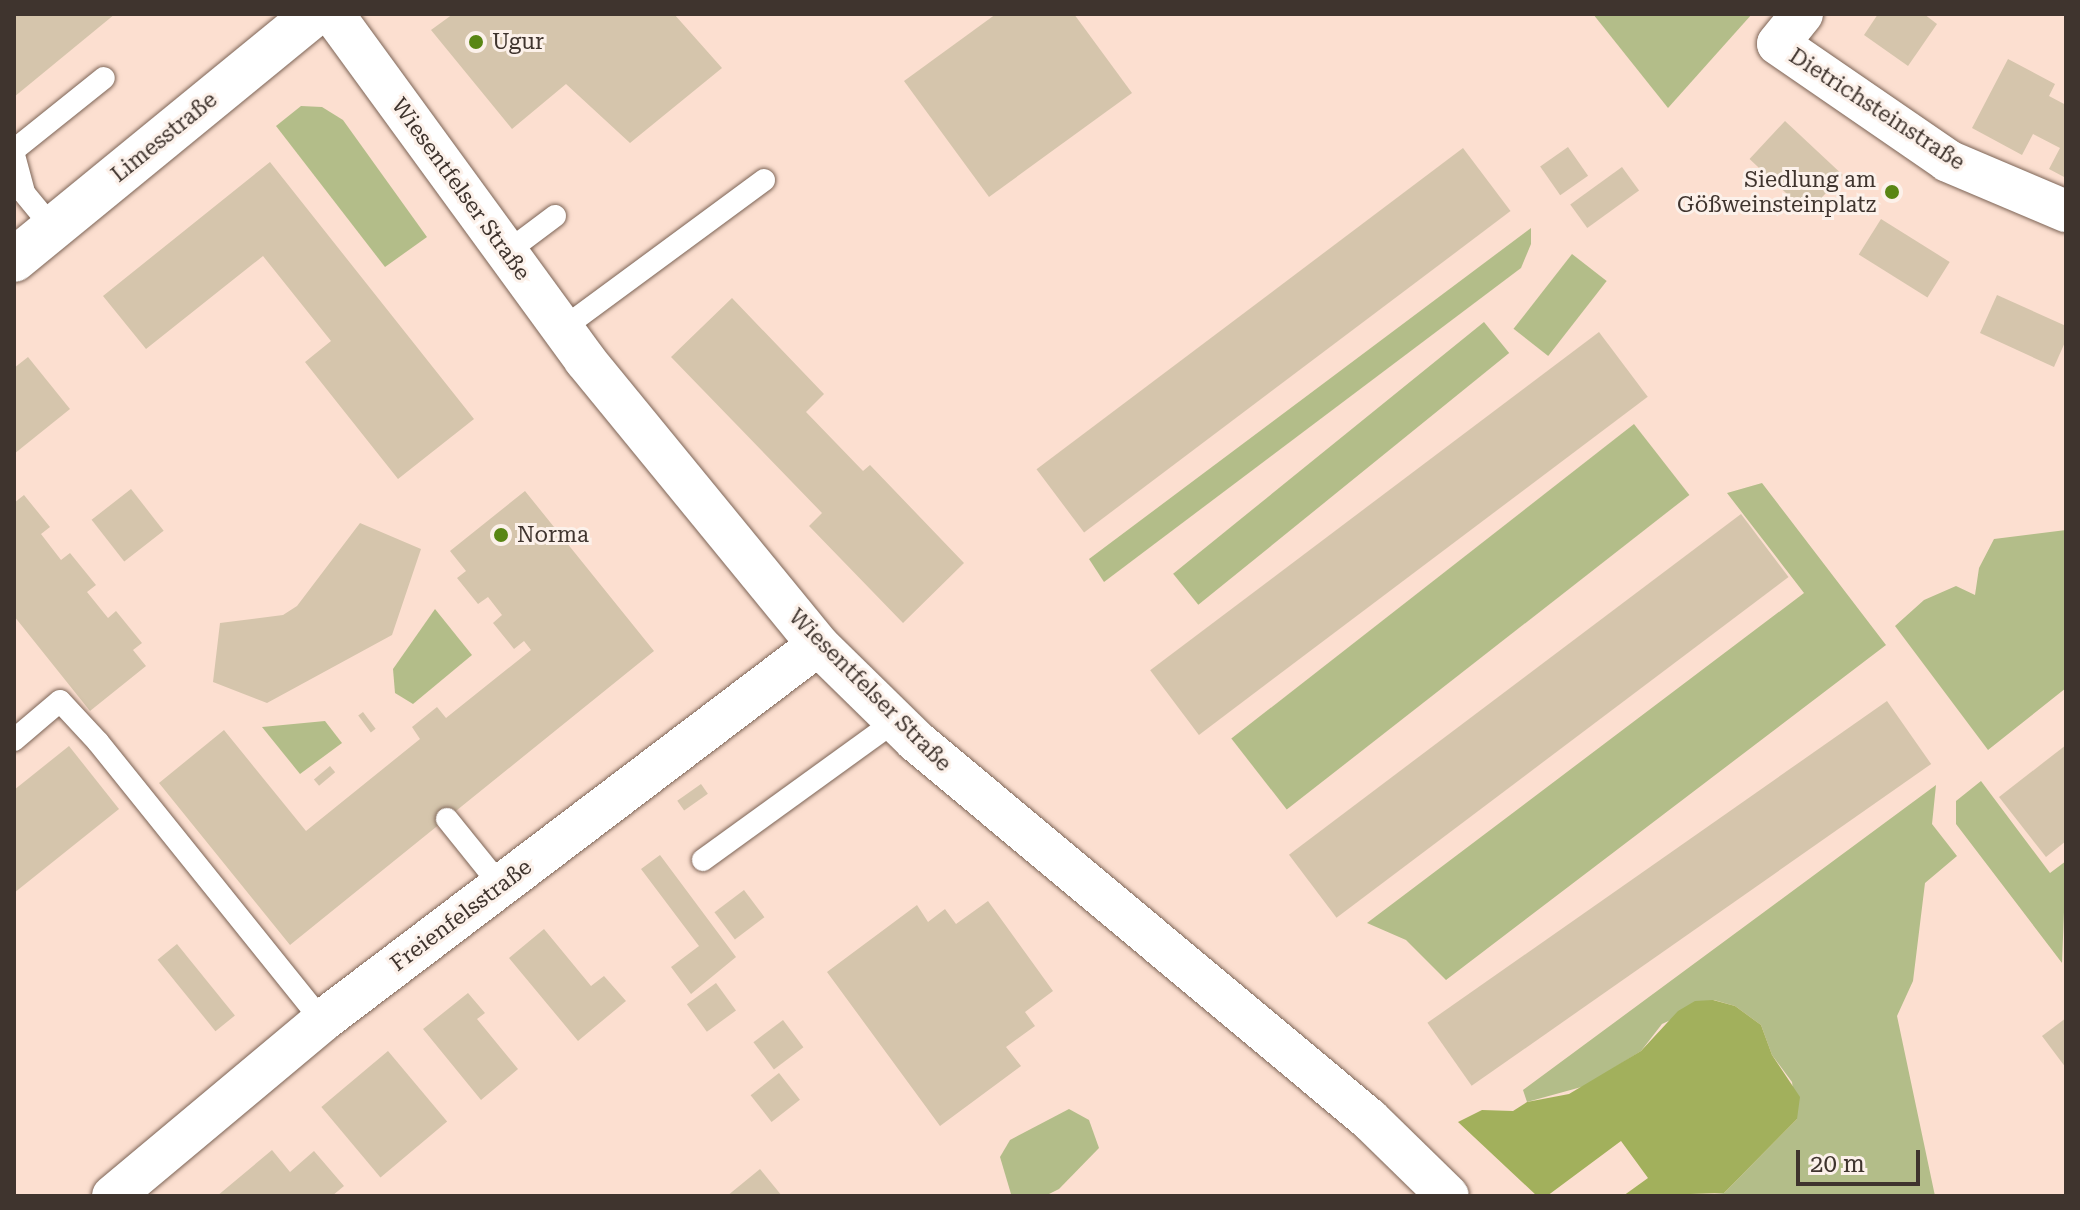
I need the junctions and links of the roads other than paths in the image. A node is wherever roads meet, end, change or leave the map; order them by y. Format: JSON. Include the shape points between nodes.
{"nodes":[{"id":1,"x":315,"y":14,"type":"edge"},
{"id":2,"x":333,"y":14,"type":"edge"},
{"id":3,"x":1790,"y":29,"type":"edge"},
{"id":4,"x":104,"y":78,"type":"dead end"},
{"id":5,"x":14,"y":152,"type":"edge"},
{"id":6,"x":764,"y":180,"type":"dead end"},
{"id":7,"x":2066,"y":211,"type":"edge"},
{"id":8,"x":555,"y":216,"type":"dead end"},
{"id":9,"x":53,"y":228,"type":"junction"},
{"id":10,"x":507,"y":252,"type":"junction"},
{"id":11,"x":14,"y":260,"type":"edge"},
{"id":12,"x":562,"y":329,"type":"junction"},
{"id":13,"x":818,"y":645,"type":"junction"},
{"id":14,"x":895,"y":721,"type":"junction"},
{"id":15,"x":14,"y":740,"type":"edge"},
{"id":16,"x":447,"y":819,"type":"dead end"},
{"id":17,"x":703,"y":860,"type":"dead end"},
{"id":18,"x":501,"y":886,"type":"junction"},
{"id":19,"x":322,"y":1021,"type":"junction"},
{"id":20,"x":113,"y":1196,"type":"edge"},
{"id":21,"x":1448,"y":1196,"type":"edge"}],
"edges":[{"from":1,"to":9,"type":"street","name":"Limesstraße"},
{"from":2,"to":10,"type":"street","name":"Wiesentfelser Straße"},
{"from":3,"to":7,"type":"street","name":"Dietrichsteinstraße","via":[[1948,161]]},
{"from":4,"to":5,"type":"lane"},
{"from":5,"to":9,"type":"lane","via":[[24,193]]},
{"from":6,"to":12,"type":"lane"},
{"from":8,"to":10,"type":"lane"},
{"from":9,"to":11,"type":"street","name":"Limesstraße"},
{"from":10,"to":12,"type":"street","name":"Wiesentfelser Straße"},
{"from":12,"to":13,"type":"street","name":"Wiesentfelser Straße"},
{"from":13,"to":14,"type":"street","name":"Wiesentfelser Straße"},
{"from":13,"to":18,"type":"street","name":"Freienfelsstraße"},
{"from":14,"to":17,"type":"lane"},
{"from":14,"to":21,"type":"street","name":"Wiesentfelser Straße","via":[[1369,1119]]},
{"from":15,"to":19,"type":"lane","via":[[60,701]]},
{"from":16,"to":18,"type":"lane"},
{"from":18,"to":19,"type":"street","name":"Freienfelsstraße"},
{"from":19,"to":20,"type":"street","name":"Freienfelsstraße"}]}
